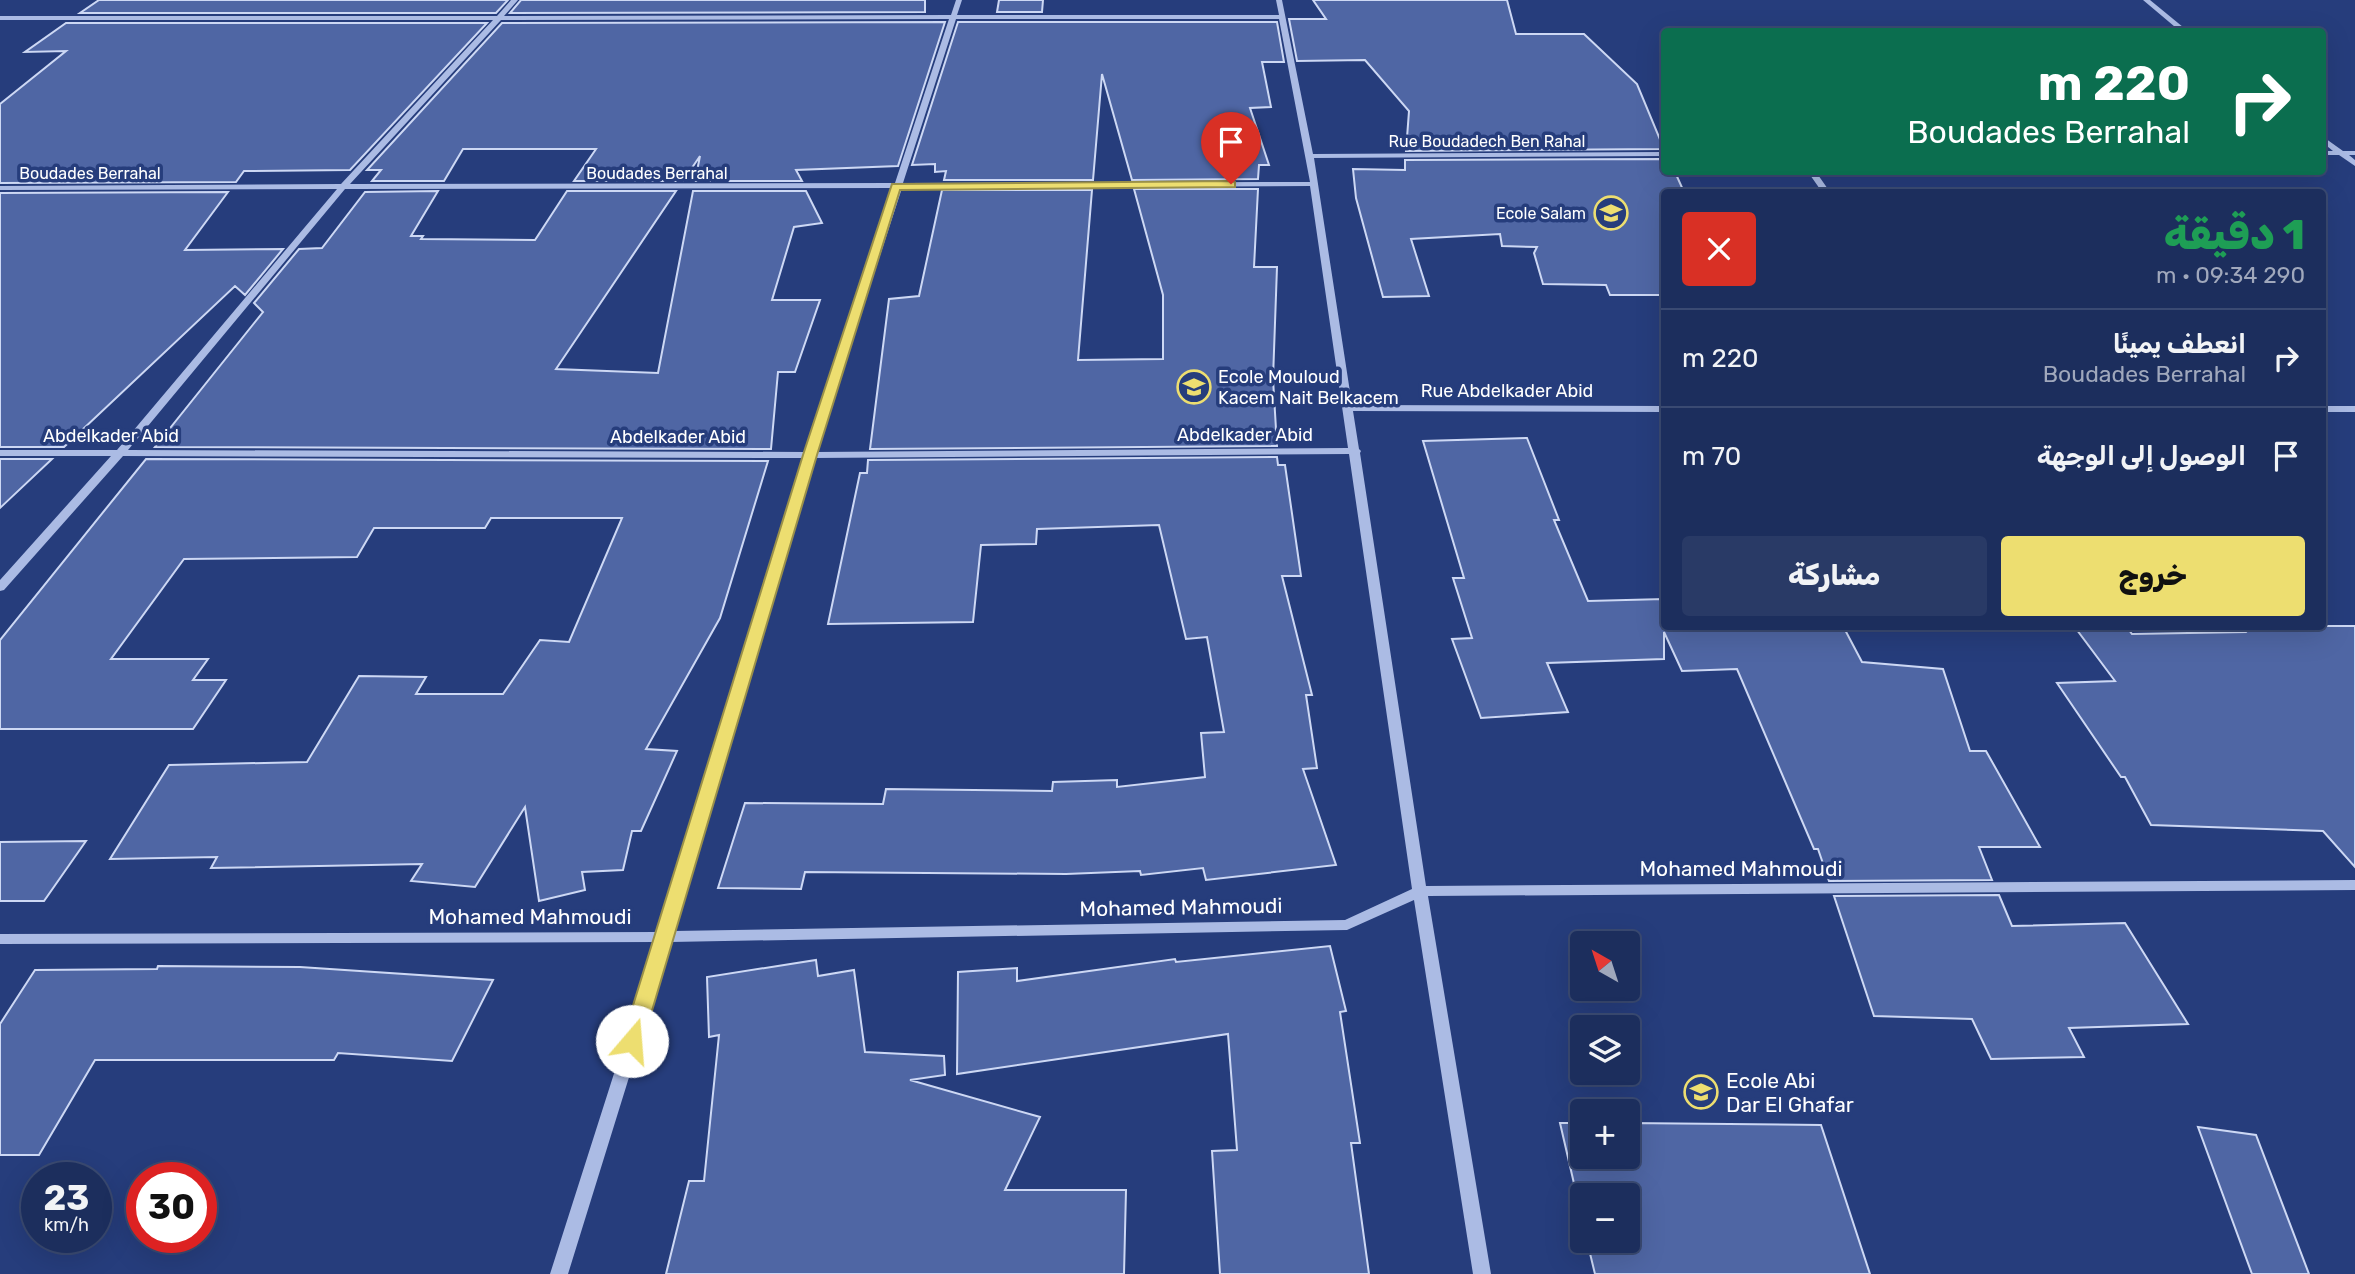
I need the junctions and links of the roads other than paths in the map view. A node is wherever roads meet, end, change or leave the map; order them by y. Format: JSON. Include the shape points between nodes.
{"nodes":[{"id":1,"x":515,"y":0,"type":"edge"},
{"id":2,"x":959,"y":0,"type":"edge"},
{"id":3,"x":1279,"y":0,"type":"edge"},
{"id":4,"x":2146,"y":0,"type":"edge"},
{"id":5,"x":500,"y":16,"type":"junction"},
{"id":6,"x":956,"y":16,"type":"junction"},
{"id":7,"x":1283,"y":17,"type":"junction"},
{"id":8,"x":0,"y":18,"type":"edge"},
{"id":9,"x":2181,"y":28,"type":"edge"},
{"id":10,"x":2326,"y":141,"type":"edge"},
{"id":11,"x":2326,"y":153,"type":"edge"},
{"id":12,"x":2341,"y":153,"type":"junction"},
{"id":13,"x":2355,"y":153,"type":"edge"},
{"id":14,"x":1661,"y":155,"type":"edge"},
{"id":15,"x":1310,"y":156,"type":"junction"},
{"id":16,"x":2355,"y":164,"type":"edge"},
{"id":17,"x":1315,"y":184,"type":"junction"},
{"id":18,"x":343,"y":187,"type":"junction"},
{"id":19,"x":896,"y":187,"type":"junction"},
{"id":20,"x":0,"y":188,"type":"edge"},
{"id":21,"x":1350,"y":408,"type":"junction"},
{"id":22,"x":1661,"y":409,"type":"edge"},
{"id":23,"x":2326,"y":409,"type":"edge"},
{"id":24,"x":2355,"y":409,"type":"edge"},
{"id":25,"x":1356,"y":451,"type":"junction"},
{"id":26,"x":0,"y":453,"type":"edge"},
{"id":27,"x":119,"y":454,"type":"junction"},
{"id":28,"x":810,"y":455,"type":"junction"},
{"id":29,"x":0,"y":587,"type":"edge"},
{"id":30,"x":2355,"y":885,"type":"edge"},
{"id":31,"x":1420,"y":891,"type":"junction"},
{"id":32,"x":665,"y":937,"type":"junction"},
{"id":33,"x":0,"y":939,"type":"edge"},
{"id":34,"x":559,"y":1274,"type":"edge"},
{"id":35,"x":1482,"y":1274,"type":"edge"}],
"edges":[{"from":1,"to":5,"type":"street"},
{"from":2,"to":6,"type":"street"},
{"from":3,"to":7,"type":"street"},
{"from":4,"to":9,"type":"street"},
{"from":5,"to":6,"type":"street"},
{"from":5,"to":8,"type":"street"},
{"from":5,"to":18,"type":"street"},
{"from":6,"to":7,"type":"street"},
{"from":6,"to":19,"type":"street"},
{"from":7,"to":15,"type":"street"},
{"from":10,"to":12,"type":"street"},
{"from":11,"to":12,"type":"street"},
{"from":12,"to":13,"type":"street"},
{"from":12,"to":16,"type":"street"},
{"from":14,"to":15,"type":"street","name":"Rue Boudadech Ben Rahal"},
{"from":15,"to":17,"type":"street"},
{"from":17,"to":19,"type":"street","name":"Boudades Berrahal"},
{"from":17,"to":21,"type":"street"},
{"from":18,"to":19,"type":"street","name":"Boudades Berrahal"},
{"from":18,"to":20,"type":"street","name":"Boudades Berrahal"},
{"from":18,"to":27,"type":"street"},
{"from":19,"to":28,"type":"street"},
{"from":21,"to":22,"type":"street","name":"Rue Abdelkader Abid"},
{"from":21,"to":25,"type":"street"},
{"from":23,"to":24,"type":"street"},
{"from":25,"to":28,"type":"street","name":"Abdelkader Abid"},
{"from":25,"to":31,"type":"street"},
{"from":26,"to":27,"type":"street","name":"Abdelkader Abid"},
{"from":27,"to":28,"type":"street","name":"Abdelkader Abid"},
{"from":27,"to":29,"type":"street"},
{"from":28,"to":32,"type":"street"},
{"from":30,"to":31,"type":"street","name":"Mohamed Mahmoudi"},
{"from":31,"to":32,"type":"street","name":"Mohamed Mahmoudi","via":[[1347,925]]},
{"from":31,"to":35,"type":"street"},
{"from":32,"to":33,"type":"street","name":"Mohamed Mahmoudi"},
{"from":32,"to":34,"type":"street"}]}
